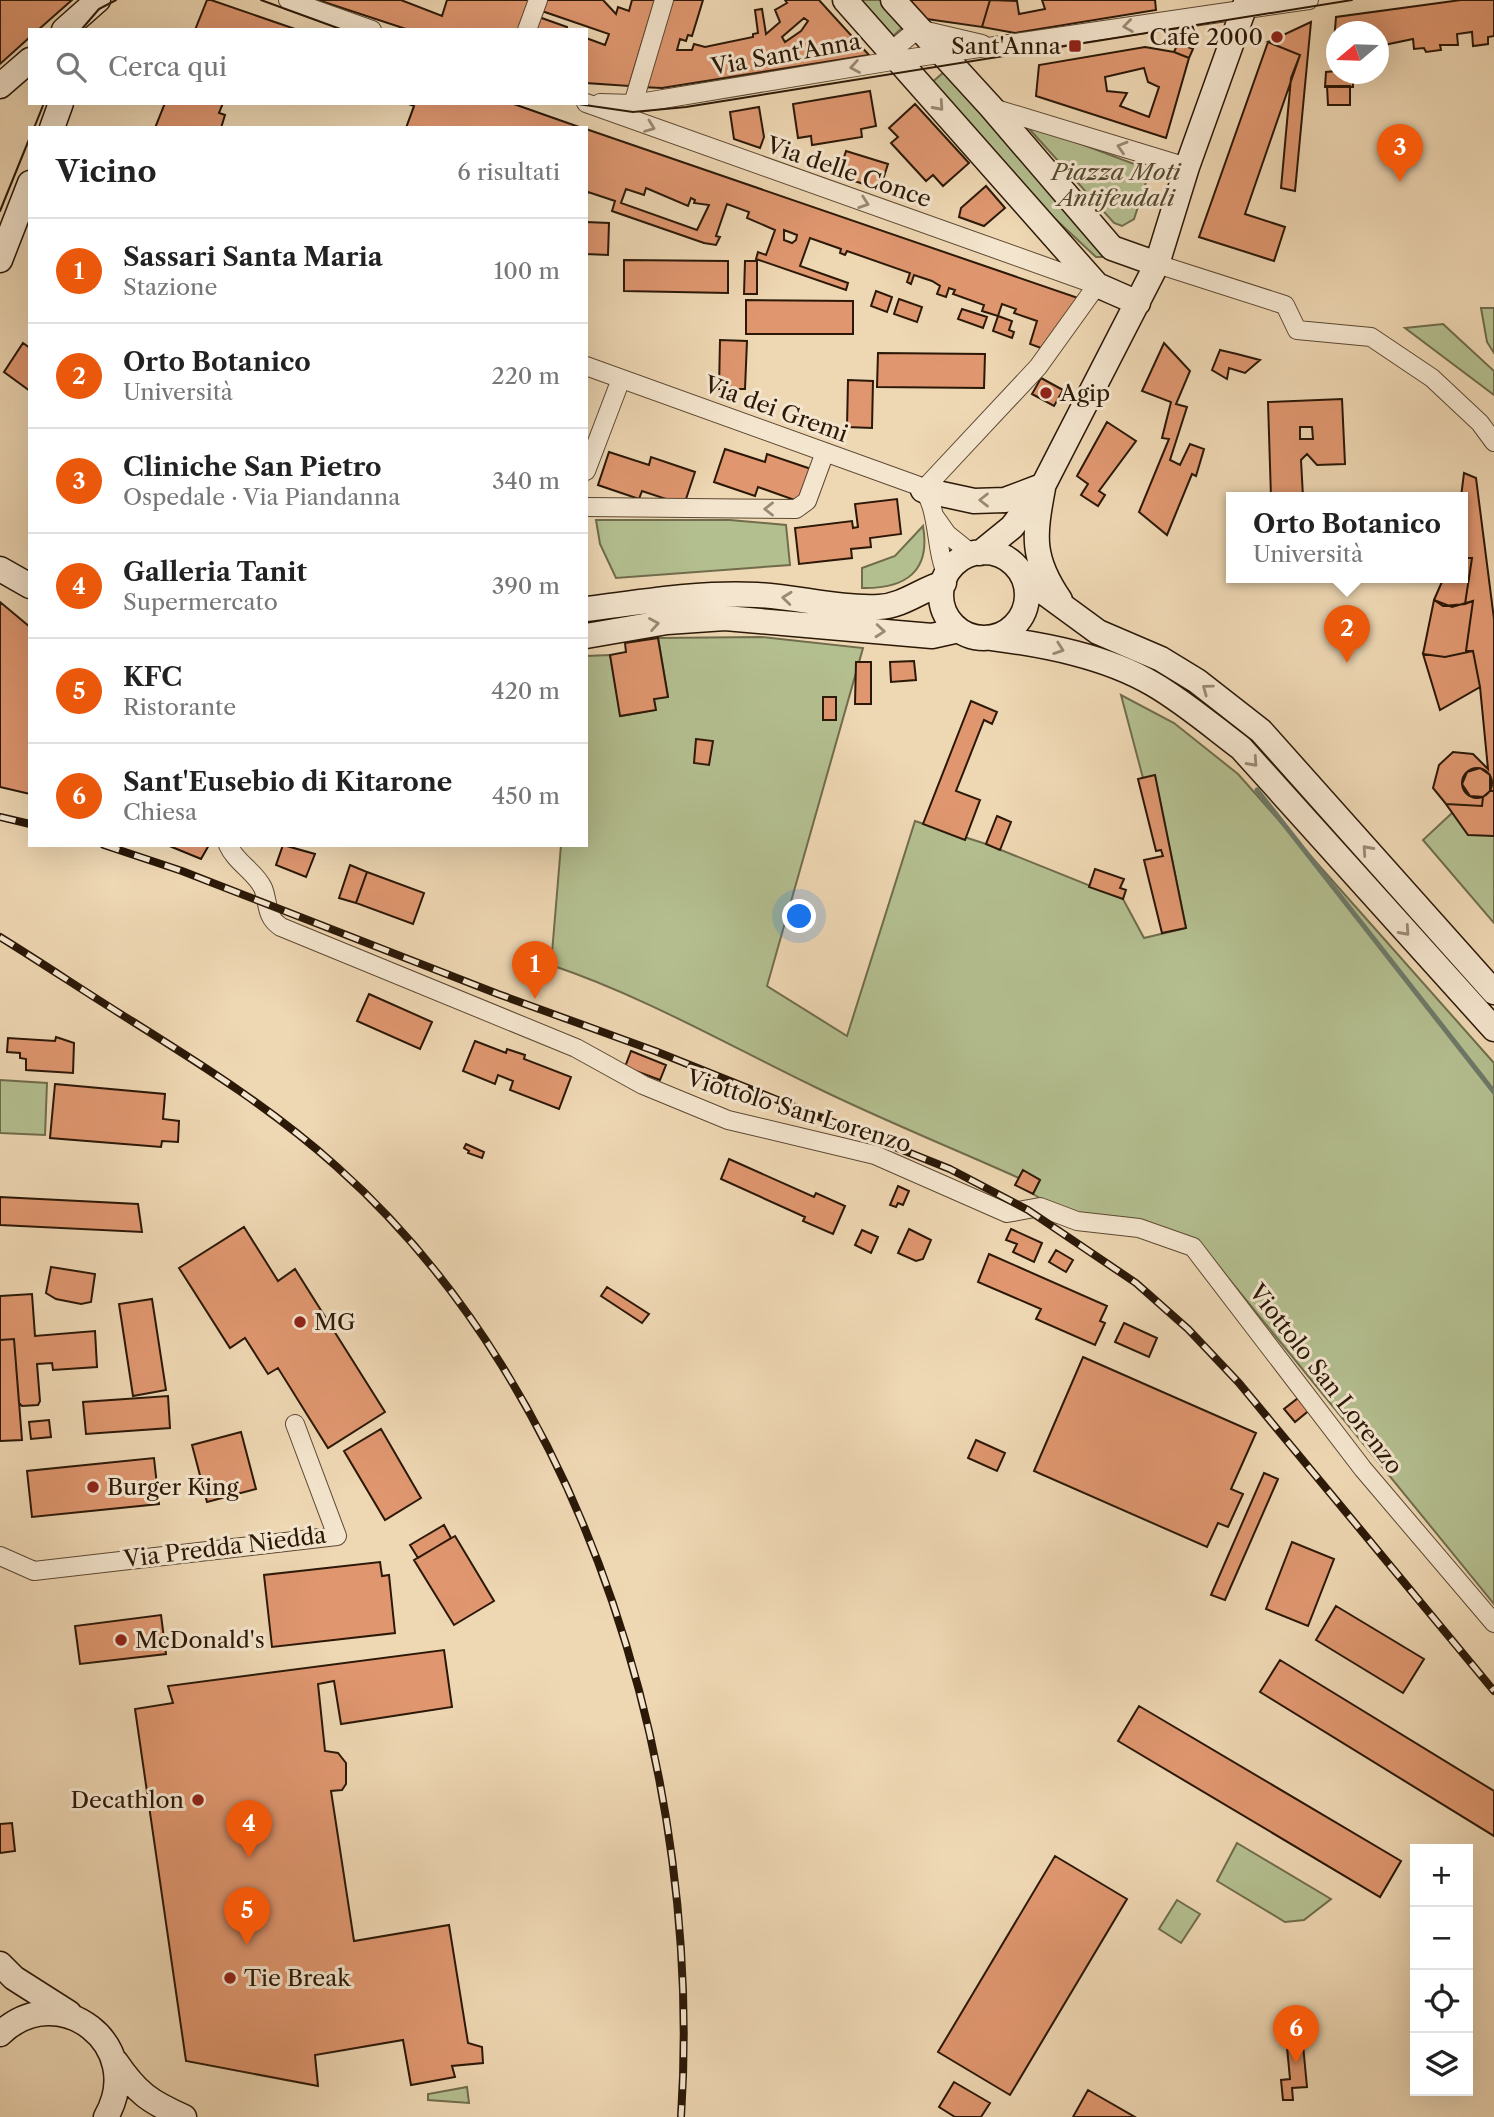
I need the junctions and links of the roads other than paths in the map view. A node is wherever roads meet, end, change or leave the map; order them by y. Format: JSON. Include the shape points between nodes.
{"nodes":[{"id":1,"x":98,"y":0,"type":"edge"},
{"id":2,"x":288,"y":0,"type":"edge"},
{"id":3,"x":538,"y":0,"type":"edge"},
{"id":4,"x":664,"y":0,"type":"edge"},
{"id":5,"x":845,"y":0,"type":"edge"},
{"id":6,"x":893,"y":0,"type":"edge"},
{"id":7,"x":1309,"y":0,"type":"edge"},
{"id":8,"x":1246,"y":5,"type":"edge"},
{"id":9,"x":66,"y":28,"type":"edge"},
{"id":10,"x":89,"y":28,"type":"edge"},
{"id":11,"x":366,"y":28,"type":"edge"},
{"id":12,"x":528,"y":28,"type":"edge"},
{"id":13,"x":918,"y":29,"type":"junction"},
{"id":14,"x":993,"y":46,"type":"junction"},
{"id":15,"x":940,"y":54,"type":"junction"},
{"id":16,"x":894,"y":56,"type":"junction"},
{"id":17,"x":28,"y":62,"type":"edge"},
{"id":18,"x":0,"y":86,"type":"edge"},
{"id":19,"x":588,"y":103,"type":"edge"},
{"id":20,"x":588,"y":104,"type":"edge"},
{"id":21,"x":633,"y":104,"type":"junction"},
{"id":22,"x":991,"y":107,"type":"junction"},
{"id":23,"x":1187,"y":167,"type":"junction"},
{"id":24,"x":28,"y":188,"type":"edge"},
{"id":25,"x":0,"y":260,"type":"edge"},
{"id":26,"x":1157,"y":264,"type":"junction"},
{"id":27,"x":1097,"y":285,"type":"junction"},
{"id":28,"x":1138,"y":303,"type":"junction"},
{"id":29,"x":588,"y":367,"type":"edge"},
{"id":30,"x":621,"y":379,"type":"junction"},
{"id":31,"x":1494,"y":442,"type":"edge"},
{"id":32,"x":825,"y":452,"type":"junction"},
{"id":33,"x":588,"y":466,"type":"edge"},
{"id":34,"x":1043,"y":486,"type":"junction"},
{"id":35,"x":923,"y":490,"type":"junction"},
{"id":36,"x":588,"y":508,"type":"edge"},
{"id":37,"x":934,"y":515,"type":"junction"},
{"id":38,"x":976,"y":553,"type":"junction"},
{"id":39,"x":1038,"y":554,"type":"junction"},
{"id":40,"x":0,"y":569,"type":"edge"},
{"id":41,"x":938,"y":576,"type":"junction"},
{"id":42,"x":1026,"y":584,"type":"junction"},
{"id":43,"x":28,"y":585,"type":"edge"},
{"id":44,"x":588,"y":609,"type":"edge"},
{"id":45,"x":1066,"y":609,"type":"junction"},
{"id":46,"x":959,"y":630,"type":"junction"},
{"id":47,"x":588,"y":636,"type":"edge"},
{"id":48,"x":992,"y":638,"type":"junction"},
{"id":49,"x":229,"y":847,"type":"edge"},
{"id":50,"x":1494,"y":992,"type":"edge"},
{"id":51,"x":1494,"y":1029,"type":"edge"},
{"id":52,"x":295,"y":1424,"type":"dead end"},
{"id":53,"x":0,"y":1556,"type":"edge"},
{"id":54,"x":1494,"y":1623,"type":"edge"},
{"id":55,"x":0,"y":1964,"type":"edge"},
{"id":56,"x":78,"y":2019,"type":"junction"},
{"id":57,"x":0,"y":2034,"type":"edge"},
{"id":58,"x":114,"y":2059,"type":"junction"},
{"id":59,"x":106,"y":2117,"type":"edge"},
{"id":60,"x":184,"y":2117,"type":"edge"}],
"edges":[{"from":1,"to":9,"type":"main road"},
{"from":1,"to":10,"type":"main road"},
{"from":2,"to":11,"type":"street"},
{"from":3,"to":12,"type":"street"},
{"from":4,"to":21,"type":"street"},
{"from":5,"to":16,"type":"main road"},
{"from":6,"to":13,"type":"main road"},
{"from":7,"to":8,"type":"street","name":"Via Sant'Anna"},
{"from":8,"to":14,"type":"street","name":"Via Sant'Anna","one_way":true},
{"from":8,"to":23,"type":"main road"},
{"from":13,"to":14,"type":"street","name":"Via Sant'Anna"},
{"from":13,"to":15,"type":"main road"},
{"from":13,"to":16,"type":"street"},
{"from":14,"to":15,"type":"street","name":"Via Sant'Anna"},
{"from":15,"to":16,"type":"street","name":"Via Sant'Anna"},
{"from":15,"to":22,"type":"main road"},
{"from":16,"to":21,"type":"street","name":"Via Sant'Anna","one_way":true},
{"from":16,"to":27,"type":"main road","one_way":true},
{"from":17,"to":18,"type":"main road"},
{"from":19,"to":21,"type":"street","name":"Via Sant'Anna"},
{"from":20,"to":27,"type":"street","name":"Via delle Conce","one_way":true},
{"from":23,"to":22,"type":"street","one_way":true},
{"from":22,"to":26,"type":"main road","via":[[1112,248]]},
{"from":23,"to":26,"type":"main road"},
{"from":24,"to":25,"type":"main road"},
{"from":26,"to":28,"type":"main road"},
{"from":26,"to":31,"type":"street","via":[[1285,304],[1297,330],[1371,337],[1432,378]]},
{"from":27,"to":28,"type":"main road"},
{"from":27,"to":35,"type":"street","via":[[1038,367]]},
{"from":28,"to":34,"type":"main road"},
{"from":29,"to":30,"type":"street","name":"Via dei Gremi"},
{"from":30,"to":32,"type":"street","name":"Via dei Gremi"},
{"from":30,"to":33,"type":"street"},
{"from":32,"to":35,"type":"street","name":"Via dei Gremi"},
{"from":32,"to":36,"type":"street","one_way":true,"via":[[807,501],[796,509]]},
{"from":34,"to":35,"type":"main road","one_way":true,"via":[[1005,500],[974,501]]},
{"from":34,"to":38,"type":"main road","via":[[1012,527]]},
{"from":34,"to":39,"type":"main road"},
{"from":35,"to":37,"type":"street"},
{"from":37,"to":38,"type":"street","via":[[947,534]]},
{"from":37,"to":41,"type":"street"},
{"from":38,"to":41,"type":"main road"},
{"from":38,"to":42,"type":"main road","via":[[1007,559]]},
{"from":39,"to":42,"type":"main road"},
{"from":39,"to":45,"type":"main road","via":[[1044,576]]},
{"from":40,"to":43,"type":"main road"},
{"from":41,"to":44,"type":"main road","one_way":true,"via":[[906,600],[878,607],[741,594],[648,599]]},
{"from":41,"to":46,"type":"main road","via":[[944,609]]},
{"from":42,"to":45,"type":"main road"},
{"from":42,"to":48,"type":"main road","via":[[1023,615],[1004,634]]},
{"from":50,"to":45,"type":"main road","one_way":true,"via":[[1261,731],[1217,695],[1161,659],[1098,632]]},
{"from":47,"to":46,"type":"main road","one_way":true,"via":[[725,618],[932,636]]},
{"from":46,"to":48,"type":"main road","via":[[975,638]]},
{"from":48,"to":51,"type":"main road","one_way":true,"via":[[1046,645],[1151,683],[1241,748]]},
{"from":49,"to":54,"type":"street","name":"Viottolo San Lorenzo","via":[[259,882],[270,917],[281,927],[576,1048],[643,1085],[728,1119],[875,1155],[1007,1213],[1040,1207],[1077,1221],[1139,1228],[1193,1247],[1363,1469]]},
{"from":52,"to":53,"type":"street","name":"Via Predda Niedda","via":[[337,1536],[34,1571]]},
{"from":55,"to":56,"type":"main road"},
{"from":56,"to":57,"type":"main road","via":[[38,2013],[18,2020]]},
{"from":56,"to":58,"type":"main road","via":[[100,2036]]},
{"from":58,"to":59,"type":"main road","via":[[118,2082]]},
{"from":58,"to":60,"type":"main road","via":[[134,2089],[153,2104]]}]}
